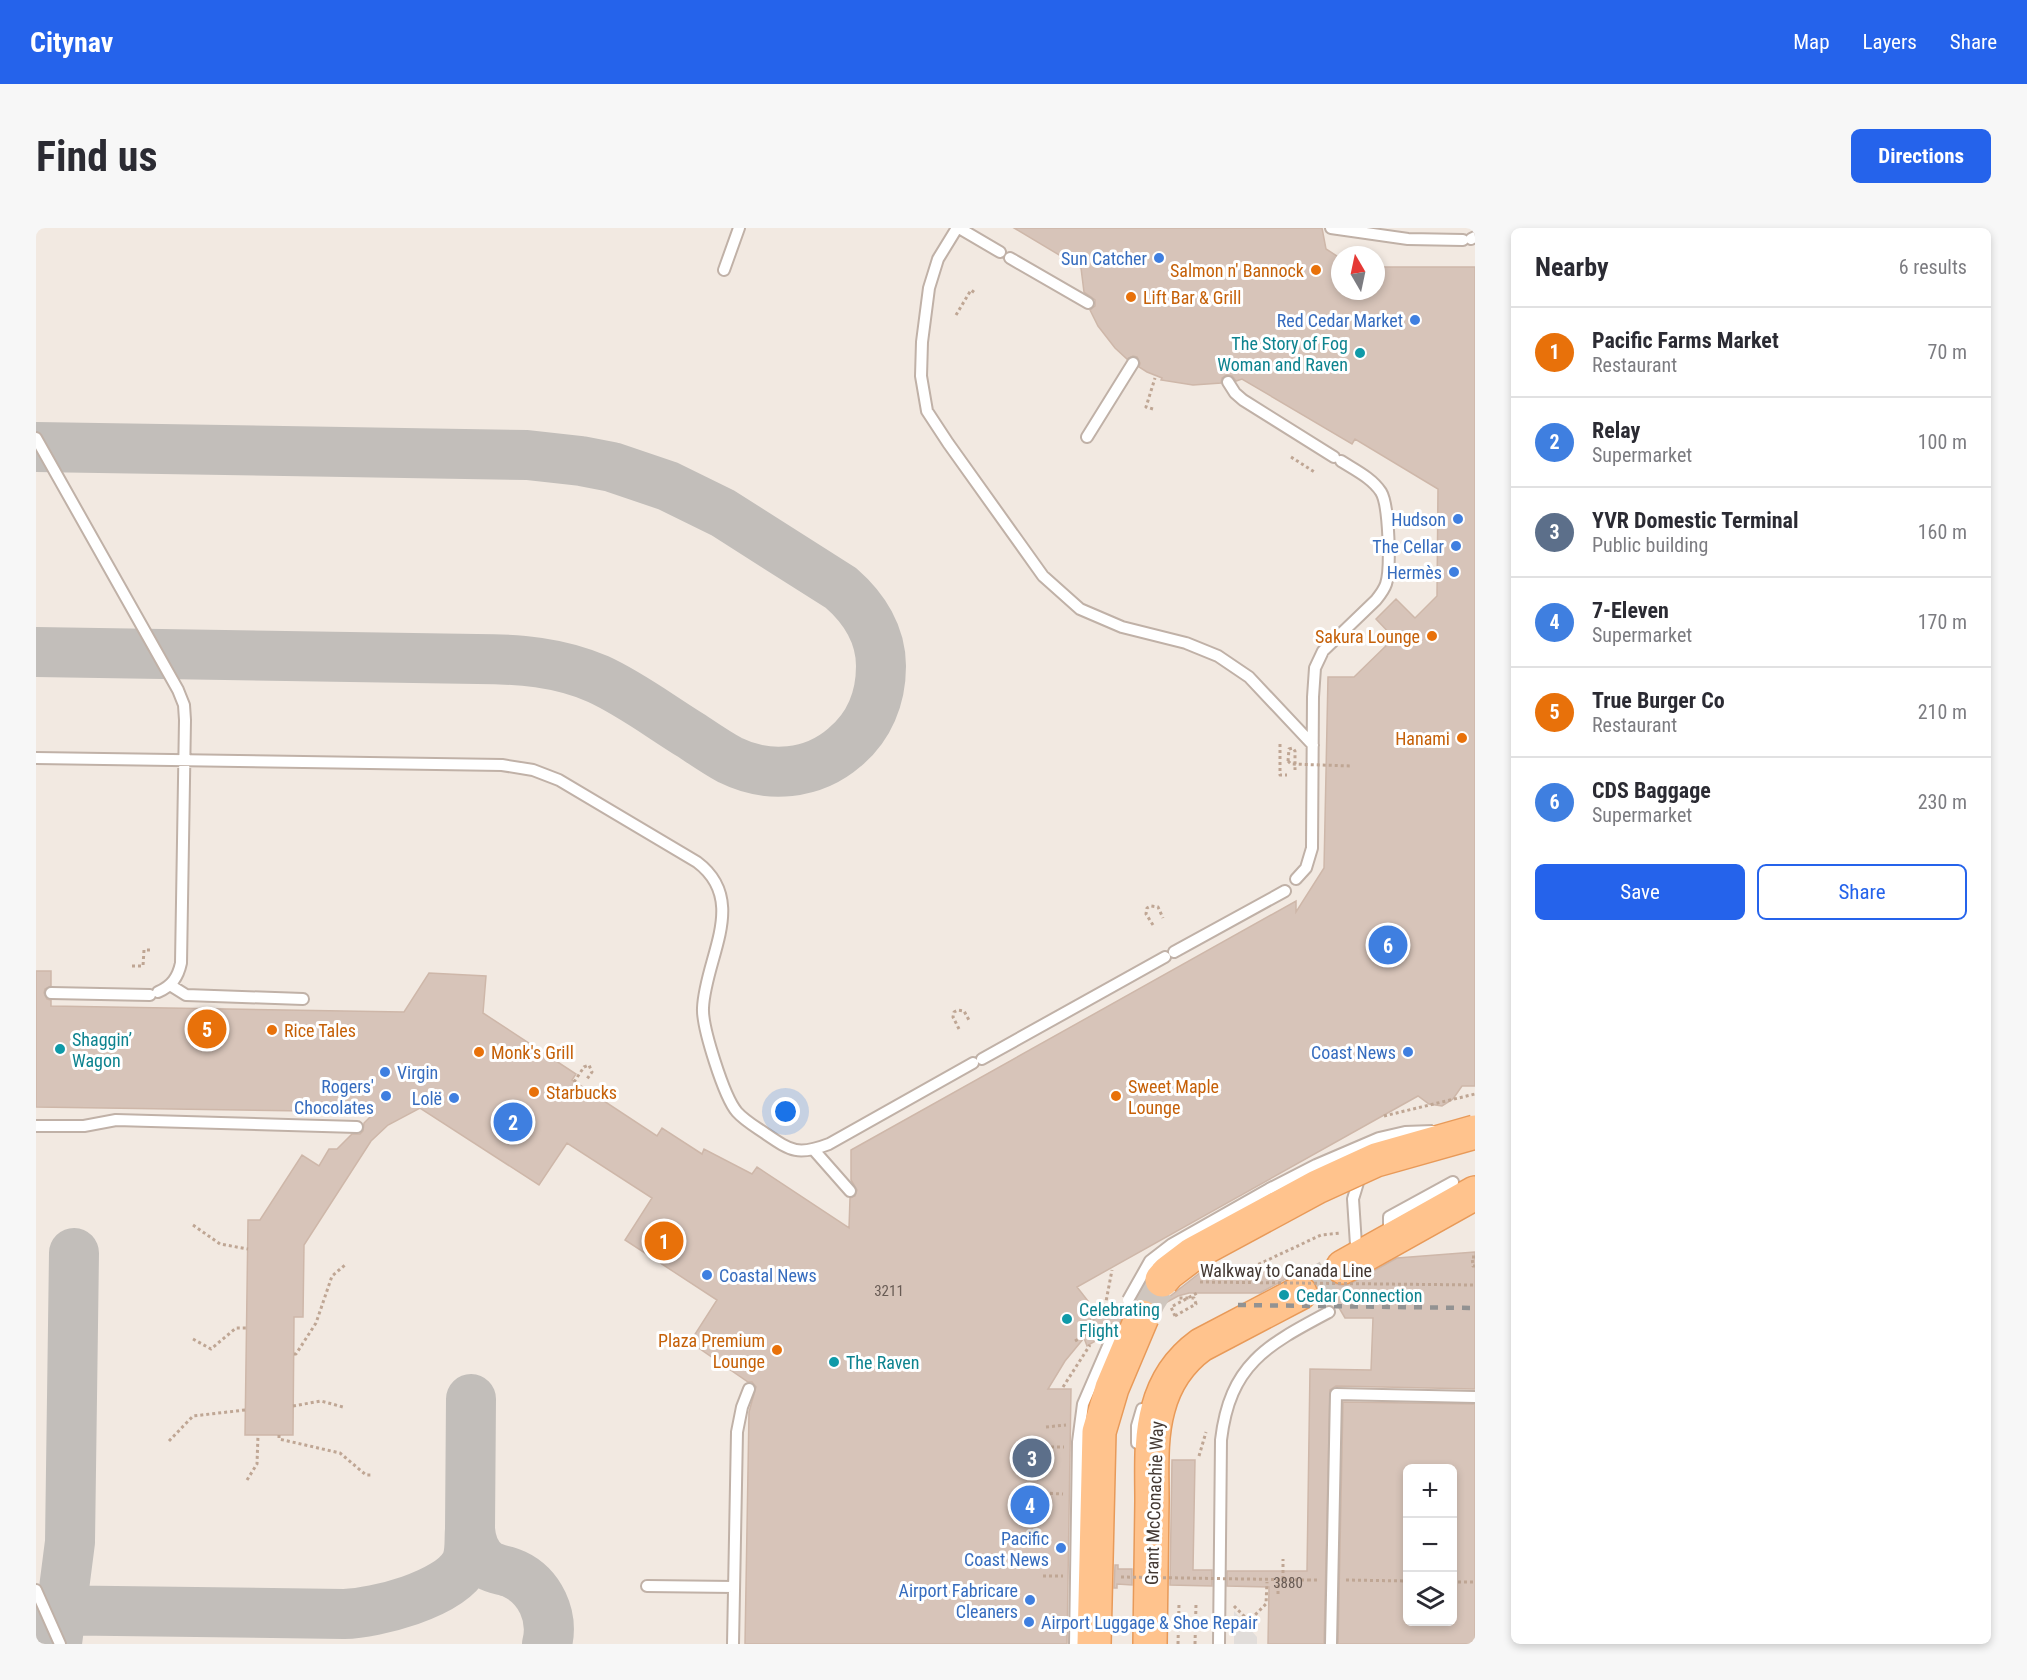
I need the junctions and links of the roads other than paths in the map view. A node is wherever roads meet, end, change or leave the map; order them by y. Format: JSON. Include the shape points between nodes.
{"nodes":[{"id":1,"x":739,"y":228,"type":"edge"},
{"id":2,"x":958,"y":228,"type":"edge"},
{"id":3,"x":1331,"y":228,"type":"edge"},
{"id":4,"x":1470,"y":239,"type":"edge"},
{"id":5,"x":1000,"y":252,"type":"dead end"},
{"id":6,"x":1010,"y":258,"type":"dead end"},
{"id":7,"x":724,"y":270,"type":"dead end"},
{"id":8,"x":1088,"y":303,"type":"dead end"},
{"id":9,"x":1133,"y":363,"type":"dead end"},
{"id":10,"x":1227,"y":382,"type":"dead end"},
{"id":11,"x":1087,"y":437,"type":"dead end"},
{"id":12,"x":36,"y":438,"type":"edge"},
{"id":13,"x":1313,"y":745,"type":"junction"},
{"id":14,"x":36,"y":758,"type":"edge"},
{"id":15,"x":184,"y":760,"type":"junction"},
{"id":16,"x":1296,"y":879,"type":"dead end"},
{"id":17,"x":1285,"y":891,"type":"dead end"},
{"id":18,"x":170,"y":985,"type":"junction"},
{"id":19,"x":51,"y":993,"type":"dead end"},
{"id":20,"x":303,"y":999,"type":"dead end"},
{"id":21,"x":36,"y":1126,"type":"edge"},
{"id":22,"x":357,"y":1127,"type":"dead end"},
{"id":23,"x":1465,"y":1128,"type":"edge"},
{"id":24,"x":813,"y":1149,"type":"junction"},
{"id":25,"x":1464,"y":1188,"type":"edge"},
{"id":26,"x":850,"y":1191,"type":"dead end"},
{"id":27,"x":1343,"y":1268,"type":"joint"},
{"id":28,"x":1168,"y":1289,"type":"tunnel mouth"},
{"id":29,"x":1300,"y":1293,"type":"tunnel mouth"},
{"id":30,"x":1329,"y":1312,"type":"dead end"},
{"id":31,"x":1128,"y":1316,"type":"junction"},
{"id":32,"x":1188,"y":1354,"type":"junction"},
{"id":33,"x":1154,"y":1387,"type":"dead end"},
{"id":34,"x":749,"y":1389,"type":"dead end"},
{"id":35,"x":1475,"y":1397,"type":"edge"},
{"id":36,"x":1146,"y":1401,"type":"dead end"},
{"id":37,"x":1137,"y":1451,"type":"dead end"},
{"id":38,"x":647,"y":1586,"type":"dead end"},
{"id":39,"x":734,"y":1587,"type":"junction"},
{"id":40,"x":36,"y":1590,"type":"edge"},
{"id":41,"x":60,"y":1644,"type":"edge"},
{"id":42,"x":733,"y":1644,"type":"edge"},
{"id":43,"x":1075,"y":1644,"type":"edge"},
{"id":44,"x":1094,"y":1644,"type":"edge"},
{"id":45,"x":1150,"y":1644,"type":"edge"},
{"id":46,"x":1219,"y":1644,"type":"edge"},
{"id":47,"x":1331,"y":1644,"type":"edge"}],
"edges":[{"from":1,"to":7,"type":"lane"},
{"from":2,"to":5,"type":"lane"},
{"from":2,"to":13,"type":"lane","via":[[938,260],[929,288],[922,342],[921,376],[927,411],[948,443],[1043,576],[1080,609],[1122,627],[1186,643],[1218,656],[1249,677]]},
{"from":3,"to":4,"type":"lane","via":[[1408,239]]},
{"from":6,"to":8,"type":"lane"},
{"from":9,"to":11,"type":"lane"},
{"from":10,"to":13,"type":"lane","via":[[1243,400],[1371,481],[1383,496],[1388,574],[1376,600],[1317,660]]},
{"from":12,"to":15,"type":"lane","via":[[178,690],[185,712]]},
{"from":13,"to":16,"type":"lane","via":[[1312,848],[1306,868]]},
{"from":14,"to":15,"type":"lane"},
{"from":15,"to":18,"type":"lane","via":[[182,963]]},
{"from":15,"to":24,"type":"lane","via":[[517,767],[547,774],[573,787],[697,862],[709,873],[722,901],[723,922],[703,1009],[729,1101],[744,1119],[788,1149]]},
{"from":17,"to":24,"type":"lane","via":[[829,1144]]},
{"from":18,"to":19,"type":"lane","via":[[154,994]]},
{"from":18,"to":20,"type":"lane","via":[[186,995]]},
{"from":21,"to":22,"type":"lane","via":[[84,1126],[116,1120]]},
{"from":23,"to":27,"type":"lane","via":[[1397,1138],[1371,1157],[1356,1186],[1356,1245]]},
{"from":23,"to":28,"type":"main road","bridge":true,"via":[[1376,1160],[1317,1187],[1193,1254],[1168,1273]]},
{"from":23,"to":31,"type":"lane","bridge":true,"via":[[1390,1134],[1316,1165],[1172,1244],[1150,1261]]},
{"from":24,"to":26,"type":"lane"},
{"from":25,"to":27,"type":"main road","via":[[1390,1241]]},
{"from":29,"to":32,"type":"main road","name":"Grant McConachie Way"},
{"from":30,"to":46,"type":"lane","via":[[1269,1346],[1253,1361],[1230,1397],[1221,1440]]},
{"from":31,"to":43,"type":"lane","bridge":true,"via":[[1083,1404]]},
{"from":31,"to":44,"type":"main road","bridge":true,"via":[[1098,1432]]},
{"from":32,"to":33,"type":"lane"},
{"from":32,"to":45,"type":"main road","name":"Grant McConachie Way","via":[[1162,1395],[1152,1444]]},
{"from":34,"to":39,"type":"lane","via":[[737,1432]]},
{"from":35,"to":47,"type":"lane","via":[[1336,1394]]},
{"from":36,"to":37,"type":"lane","via":[[1137,1426]]},
{"from":38,"to":39,"type":"lane"},
{"from":39,"to":42,"type":"lane"},
{"from":40,"to":41,"type":"lane"}]}
